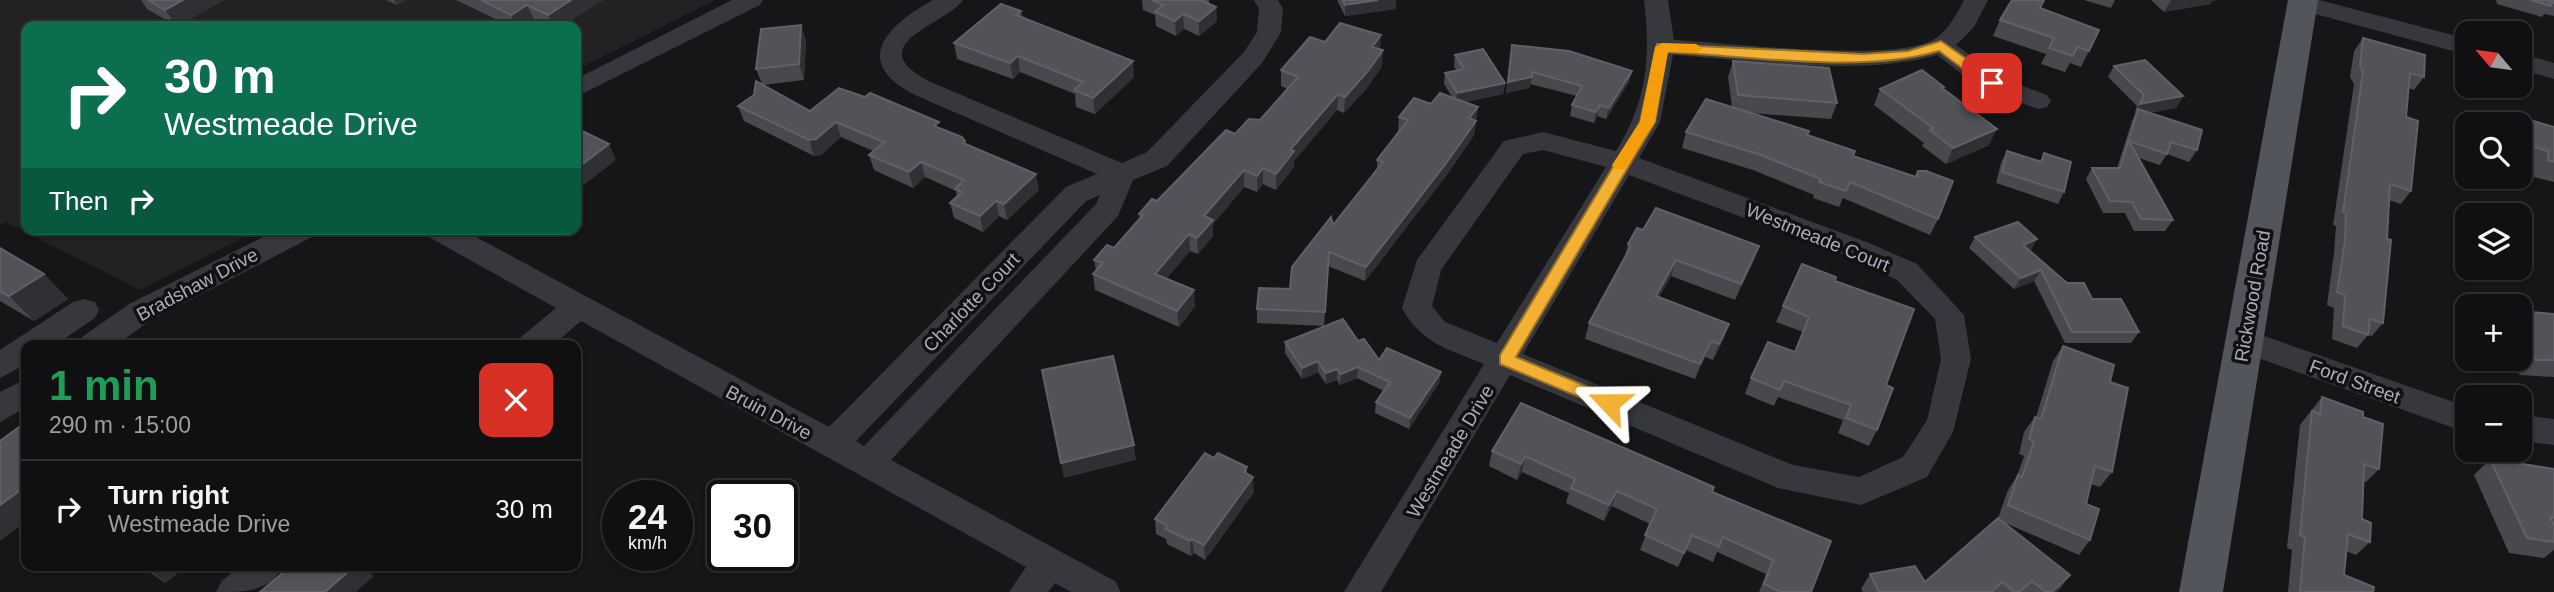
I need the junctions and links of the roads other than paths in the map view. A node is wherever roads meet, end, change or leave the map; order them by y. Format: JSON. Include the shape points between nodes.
{"nodes":[{"id":1,"x":751,"y":0,"type":"edge"},
{"id":2,"x":951,"y":0,"type":"edge"},
{"id":3,"x":1266,"y":0,"type":"edge"},
{"id":4,"x":1656,"y":0,"type":"edge"},
{"id":5,"x":1976,"y":0,"type":"edge"},
{"id":6,"x":2302,"y":1,"type":"edge"},
{"id":7,"x":2455,"y":43,"type":"edge"},
{"id":8,"x":1941,"y":46,"type":"junction"},
{"id":9,"x":1662,"y":47,"type":"junction"},
{"id":10,"x":2532,"y":65,"type":"edge"},
{"id":11,"x":2554,"y":71,"type":"edge"},
{"id":12,"x":581,"y":86,"type":"edge"},
{"id":13,"x":2038,"y":101,"type":"dead end"},
{"id":14,"x":1622,"y":162,"type":"junction"},
{"id":15,"x":1122,"y":174,"type":"junction"},
{"id":16,"x":292,"y":235,"type":"edge"},
{"id":17,"x":448,"y":235,"type":"edge"},
{"id":18,"x":576,"y":308,"type":"junction"},
{"id":19,"x":84,"y":310,"type":"dead end"},
{"id":20,"x":39,"y":340,"type":"edge"},
{"id":21,"x":100,"y":340,"type":"edge"},
{"id":22,"x":538,"y":340,"type":"edge"},
{"id":23,"x":2244,"y":341,"type":"junction"},
{"id":24,"x":21,"y":351,"type":"edge"},
{"id":25,"x":1506,"y":360,"type":"junction"},
{"id":26,"x":0,"y":366,"type":"edge"},
{"id":27,"x":21,"y":394,"type":"edge"},
{"id":28,"x":0,"y":409,"type":"edge"},
{"id":29,"x":2455,"y":415,"type":"edge"},
{"id":30,"x":2532,"y":429,"type":"edge"},
{"id":31,"x":2554,"y":432,"type":"edge"},
{"id":32,"x":832,"y":446,"type":"junction"},
{"id":33,"x":867,"y":464,"type":"junction"},
{"id":34,"x":1050,"y":563,"type":"junction"},
{"id":35,"x":260,"y":571,"type":"edge"},
{"id":36,"x":234,"y":592,"type":"edge"},
{"id":37,"x":1027,"y":592,"type":"edge"},
{"id":38,"x":1103,"y":592,"type":"edge"},
{"id":39,"x":1362,"y":592,"type":"edge"},
{"id":40,"x":2201,"y":592,"type":"edge"}],
"edges":[{"from":1,"to":12,"type":"street"},
{"from":2,"to":15,"type":"street","via":[[903,30],[893,42],[892,58],[899,74]]},
{"from":3,"to":15,"type":"street","name":"Charlotte Court","via":[[1271,9],[1269,33],[1253,57],[1157,159]]},
{"from":4,"to":9,"type":"street","name":"Westmeade Drive"},
{"from":5,"to":8,"type":"street","via":[[1965,22]]},
{"from":6,"to":7,"type":"street"},
{"from":6,"to":23,"type":"main road","name":"Rickwood Road"},
{"from":8,"to":9,"type":"street","via":[[1909,55],[1863,58]]},
{"from":8,"to":13,"type":"street","via":[[1992,83]]},
{"from":9,"to":14,"type":"street","name":"Westmeade Drive","via":[[1647,122]]},
{"from":10,"to":11,"type":"street"},
{"from":14,"to":25,"type":"street","name":"Westmeade Drive"},
{"from":14,"to":25,"type":"street","name":"Westmeade Court","via":[[1543,141],[1514,147],[1427,268],[1418,308],[1434,330]]},
{"from":14,"to":25,"type":"street","name":"Westmeade Court","via":[[1907,272],[1949,315],[1956,359],[1942,423],[1915,467],[1861,491],[1790,478]]},
{"from":15,"to":32,"type":"street","name":"Charlotte Court","via":[[1076,194]]},
{"from":15,"to":33,"type":"street","name":"Charlotte Court","via":[[1108,209]]},
{"from":16,"to":21,"type":"street","name":"Bradshaw Drive","via":[[140,312]]},
{"from":17,"to":18,"type":"street","name":"Bruin Drive"},
{"from":18,"to":22,"type":"street"},
{"from":18,"to":32,"type":"street","name":"Bruin Drive"},
{"from":19,"to":20,"type":"street"},
{"from":23,"to":29,"type":"street","name":"Ford Street"},
{"from":23,"to":40,"type":"main road","name":"Rickwood Road"},
{"from":24,"to":26,"type":"street"},
{"from":25,"to":39,"type":"street","name":"Westmeade Drive"},
{"from":27,"to":28,"type":"street"},
{"from":30,"to":31,"type":"street"},
{"from":32,"to":33,"type":"street","name":"Bruin Drive"},
{"from":33,"to":34,"type":"street","name":"Bruin Drive"},
{"from":34,"to":37,"type":"street"},
{"from":34,"to":38,"type":"street","name":"Bruin Drive"},
{"from":35,"to":36,"type":"street"}]}
